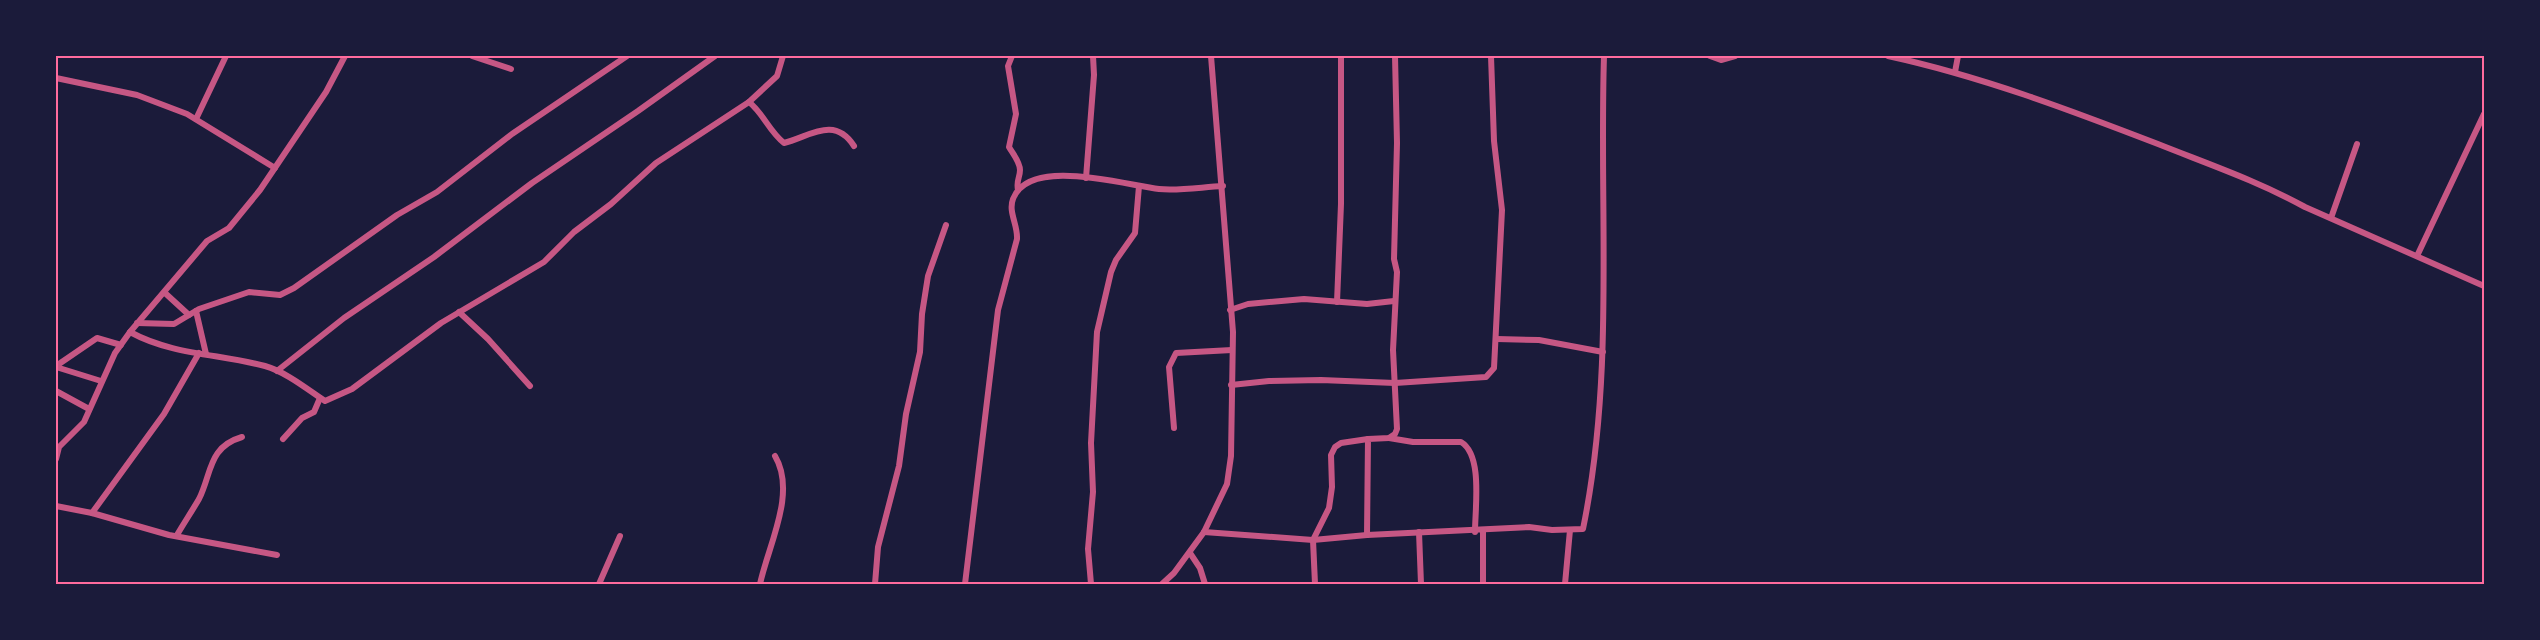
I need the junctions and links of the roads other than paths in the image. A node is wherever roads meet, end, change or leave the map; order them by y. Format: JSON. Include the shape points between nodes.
{"nodes":[{"id":1,"x":226,"y":56,"type":"edge"},
{"id":2,"x":345,"y":56,"type":"edge"},
{"id":3,"x":472,"y":56,"type":"edge"},
{"id":4,"x":627,"y":56,"type":"edge"},
{"id":5,"x":715,"y":56,"type":"edge"},
{"id":6,"x":783,"y":56,"type":"edge"},
{"id":7,"x":1012,"y":56,"type":"edge"},
{"id":8,"x":1093,"y":56,"type":"edge"},
{"id":9,"x":1212,"y":56,"type":"edge"},
{"id":10,"x":1341,"y":56,"type":"edge"},
{"id":11,"x":1395,"y":56,"type":"edge"},
{"id":12,"x":1491,"y":56,"type":"edge"},
{"id":13,"x":1604,"y":56,"type":"edge"},
{"id":14,"x":1710,"y":56,"type":"edge"},
{"id":15,"x":1735,"y":56,"type":"edge"},
{"id":16,"x":1888,"y":56,"type":"edge"},
{"id":17,"x":1958,"y":56,"type":"edge"},
{"id":18,"x":511,"y":69,"type":"dead end"},
{"id":19,"x":1955,"y":72,"type":"junction"},
{"id":20,"x":56,"y":78,"type":"edge"},
{"id":21,"x":749,"y":102,"type":"junction"},
{"id":22,"x":2484,"y":114,"type":"edge"},
{"id":23,"x":196,"y":119,"type":"junction"},
{"id":24,"x":2357,"y":144,"type":"dead end"},
{"id":25,"x":854,"y":146,"type":"dead end"},
{"id":26,"x":275,"y":168,"type":"junction"},
{"id":27,"x":1086,"y":178,"type":"junction"},
{"id":28,"x":1139,"y":186,"type":"junction"},
{"id":29,"x":1223,"y":186,"type":"junction"},
{"id":30,"x":1018,"y":190,"type":"junction"},
{"id":31,"x":2331,"y":218,"type":"junction"},
{"id":32,"x":946,"y":225,"type":"dead end"},
{"id":33,"x":2417,"y":256,"type":"junction"},
{"id":34,"x":2484,"y":286,"type":"edge"},
{"id":35,"x":165,"y":293,"type":"junction"},
{"id":36,"x":1394,"y":301,"type":"junction"},
{"id":37,"x":1337,"y":302,"type":"junction"},
{"id":38,"x":1230,"y":310,"type":"junction"},
{"id":39,"x":196,"y":311,"type":"junction"},
{"id":40,"x":459,"y":312,"type":"junction"},
{"id":41,"x":189,"y":315,"type":"junction"},
{"id":42,"x":137,"y":323,"type":"junction"},
{"id":43,"x":130,"y":332,"type":"junction"},
{"id":44,"x":1497,"y":339,"type":"junction"},
{"id":45,"x":120,"y":345,"type":"junction"},
{"id":46,"x":1232,"y":350,"type":"junction"},
{"id":47,"x":1603,"y":352,"type":"junction"},
{"id":48,"x":202,"y":353,"type":"junction"},
{"id":49,"x":56,"y":367,"type":"edge"},
{"id":50,"x":277,"y":371,"type":"junction"},
{"id":51,"x":102,"y":381,"type":"junction"},
{"id":52,"x":1395,"y":383,"type":"junction"},
{"id":53,"x":1231,"y":385,"type":"junction"},
{"id":54,"x":530,"y":386,"type":"dead end"},
{"id":55,"x":56,"y":391,"type":"edge"},
{"id":56,"x":320,"y":398,"type":"junction"},
{"id":57,"x":89,"y":409,"type":"junction"},
{"id":58,"x":1174,"y":428,"type":"dead end"},
{"id":59,"x":242,"y":437,"type":"dead end"},
{"id":60,"x":1389,"y":438,"type":"junction"},
{"id":61,"x":283,"y":439,"type":"dead end"},
{"id":62,"x":1368,"y":439,"type":"junction"},
{"id":63,"x":775,"y":456,"type":"dead end"},
{"id":64,"x":56,"y":459,"type":"edge"},
{"id":65,"x":56,"y":506,"type":"edge"},
{"id":66,"x":92,"y":513,"type":"junction"},
{"id":67,"x":1570,"y":530,"type":"junction"},
{"id":68,"x":1204,"y":531,"type":"junction"},
{"id":69,"x":1483,"y":531,"type":"junction"},
{"id":70,"x":1419,"y":532,"type":"junction"},
{"id":71,"x":1475,"y":532,"type":"junction"},
{"id":72,"x":177,"y":535,"type":"junction"},
{"id":73,"x":1367,"y":535,"type":"junction"},
{"id":74,"x":620,"y":536,"type":"dead end"},
{"id":75,"x":1313,"y":540,"type":"junction"},
{"id":76,"x":1190,"y":553,"type":"junction"},
{"id":77,"x":277,"y":555,"type":"dead end"},
{"id":78,"x":599,"y":585,"type":"edge"},
{"id":79,"x":760,"y":585,"type":"edge"},
{"id":80,"x":875,"y":585,"type":"edge"},
{"id":81,"x":965,"y":585,"type":"edge"},
{"id":82,"x":1090,"y":585,"type":"edge"},
{"id":83,"x":1162,"y":585,"type":"edge"},
{"id":84,"x":1205,"y":585,"type":"edge"},
{"id":85,"x":1315,"y":585,"type":"edge"},
{"id":86,"x":1421,"y":585,"type":"edge"},
{"id":87,"x":1483,"y":585,"type":"edge"},
{"id":88,"x":1564,"y":585,"type":"edge"}],
"edges":[{"from":1,"to":23,"type":"street"},
{"from":2,"to":26,"type":"street"},
{"from":3,"to":18,"type":"street"},
{"from":4,"to":39,"type":"street","via":[[294,288],[279,295],[249,292]]},
{"from":5,"to":50,"type":"street","via":[[344,318]]},
{"from":6,"to":21,"type":"street","via":[[777,76]]},
{"from":7,"to":30,"type":"street","via":[[1008,66],[1016,114],[1009,147],[1020,171],[1016,180]]},
{"from":8,"to":27,"type":"street"},
{"from":9,"to":29,"type":"street"},
{"from":10,"to":37,"type":"street"},
{"from":11,"to":36,"type":"street"},
{"from":12,"to":44,"type":"street","via":[[1494,141],[1502,210]]},
{"from":13,"to":47,"type":"street"},
{"from":14,"to":15,"type":"street","via":[[1721,60]]},
{"from":16,"to":19,"type":"street"},
{"from":17,"to":19,"type":"street"},
{"from":19,"to":31,"type":"street","via":[[2114,127],[2268,188]]},
{"from":20,"to":23,"type":"street","via":[[137,95]]},
{"from":21,"to":25,"type":"street","via":[[784,143],[820,130],[835,131],[849,138]]},
{"from":21,"to":40,"type":"street","via":[[656,162],[544,262]]},
{"from":22,"to":33,"type":"street"},
{"from":23,"to":26,"type":"street"},
{"from":24,"to":31,"type":"street"},
{"from":26,"to":35,"type":"street","via":[[229,228],[207,241]]},
{"from":27,"to":28,"type":"street"},
{"from":27,"to":30,"type":"street","via":[[1042,177]]},
{"from":28,"to":29,"type":"street","via":[[1161,190]]},
{"from":28,"to":82,"type":"street","via":[[1135,233],[1111,272],[1097,332],[1090,443]]},
{"from":29,"to":38,"type":"street"},
{"from":30,"to":81,"type":"street","via":[[1011,210],[1018,228],[1017,239],[998,310]]},
{"from":31,"to":33,"type":"street"},
{"from":32,"to":80,"type":"street","via":[[928,276],[920,352],[899,466],[878,546]]},
{"from":33,"to":34,"type":"street"},
{"from":35,"to":41,"type":"street"},
{"from":35,"to":42,"type":"street"},
{"from":36,"to":37,"type":"street"},
{"from":36,"to":52,"type":"street"},
{"from":37,"to":38,"type":"street","via":[[1304,299],[1248,304]]},
{"from":38,"to":46,"type":"street"},
{"from":39,"to":41,"type":"street"},
{"from":39,"to":48,"type":"street"},
{"from":40,"to":54,"type":"street"},
{"from":40,"to":56,"type":"street","via":[[352,389],[325,401]]},
{"from":41,"to":42,"type":"street","via":[[174,324]]},
{"from":42,"to":43,"type":"street"},
{"from":43,"to":45,"type":"street"},
{"from":43,"to":48,"type":"street","via":[[166,348]]},
{"from":44,"to":47,"type":"street","via":[[1539,340]]},
{"from":44,"to":52,"type":"street","via":[[1494,368],[1486,377]]},
{"from":45,"to":49,"type":"street","via":[[97,338]]},
{"from":45,"to":51,"type":"street"},
{"from":46,"to":53,"type":"street"},
{"from":46,"to":58,"type":"street","via":[[1176,352],[1169,367]]},
{"from":47,"to":67,"type":"street","via":[[1589,500],[1583,529]]},
{"from":48,"to":50,"type":"street"},
{"from":48,"to":66,"type":"street","via":[[164,414]]},
{"from":49,"to":51,"type":"street"},
{"from":50,"to":56,"type":"street"},
{"from":51,"to":57,"type":"street"},
{"from":52,"to":53,"type":"street","via":[[1321,380]]},
{"from":52,"to":60,"type":"street","via":[[1397,429]]},
{"from":53,"to":68,"type":"street","via":[[1227,484]]},
{"from":55,"to":57,"type":"street"},
{"from":56,"to":61,"type":"street","via":[[314,412],[302,418]]},
{"from":57,"to":64,"type":"street","via":[[84,422],[59,447]]},
{"from":59,"to":72,"type":"street","via":[[226,442],[212,463],[200,497]]},
{"from":60,"to":62,"type":"street"},
{"from":60,"to":71,"type":"street","via":[[1461,442],[1468,446],[1475,464]]},
{"from":62,"to":73,"type":"street"},
{"from":62,"to":75,"type":"street","via":[[1341,443],[1330,454],[1329,508]]},
{"from":63,"to":79,"type":"street","via":[[783,479],[782,508]]},
{"from":65,"to":66,"type":"street"},
{"from":66,"to":72,"type":"street"},
{"from":67,"to":69,"type":"street","via":[[1529,527]]},
{"from":67,"to":88,"type":"street"},
{"from":68,"to":75,"type":"street"},
{"from":68,"to":76,"type":"street"},
{"from":69,"to":71,"type":"street"},
{"from":69,"to":87,"type":"street"},
{"from":70,"to":71,"type":"street"},
{"from":70,"to":73,"type":"street"},
{"from":70,"to":86,"type":"street"},
{"from":72,"to":77,"type":"street"},
{"from":73,"to":75,"type":"street"},
{"from":74,"to":78,"type":"street"},
{"from":75,"to":85,"type":"street"},
{"from":76,"to":83,"type":"street"},
{"from":76,"to":84,"type":"street"}]}
